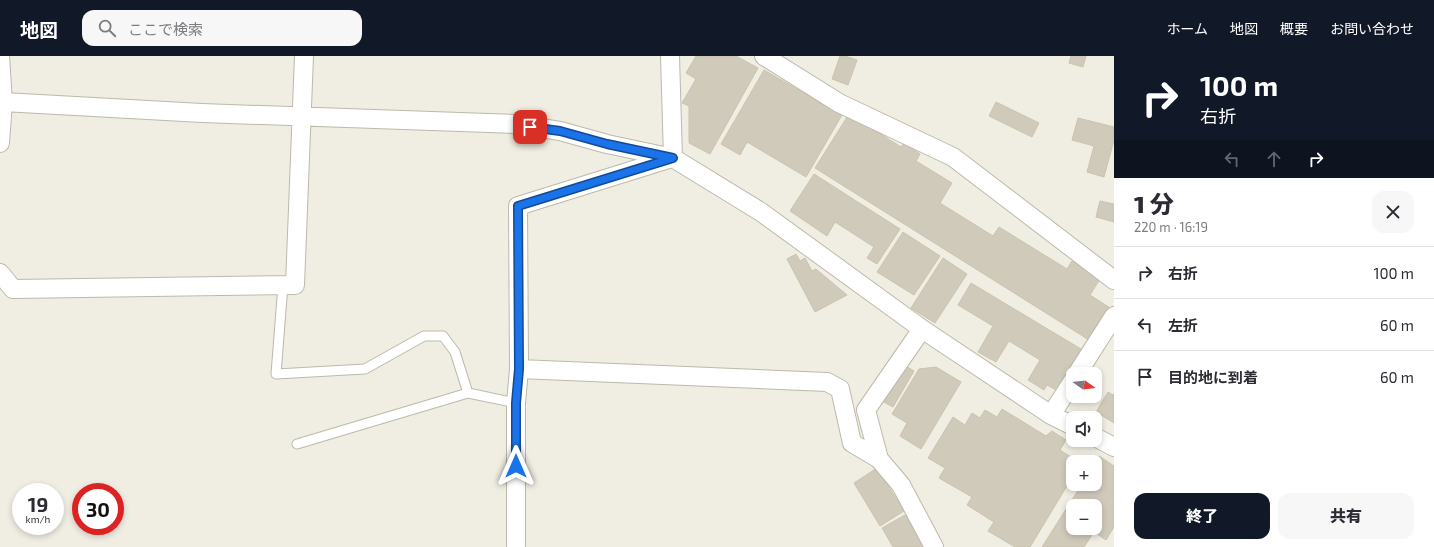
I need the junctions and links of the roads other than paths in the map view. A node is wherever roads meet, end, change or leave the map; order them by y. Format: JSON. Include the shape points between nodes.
{"nodes":[{"id":1,"x":0,"y":56,"type":"edge"},
{"id":2,"x":304,"y":56,"type":"edge"},
{"id":3,"x":670,"y":56,"type":"edge"},
{"id":4,"x":764,"y":56,"type":"edge"},
{"id":5,"x":2,"y":108,"type":"edge"},
{"id":6,"x":301,"y":117,"type":"junction"},
{"id":7,"x":0,"y":143,"type":"edge"},
{"id":8,"x":673,"y":158,"type":"junction"},
{"id":9,"x":0,"y":273,"type":"edge"},
{"id":10,"x":1114,"y":280,"type":"edge"},
{"id":11,"x":283,"y":285,"type":"junction"},
{"id":12,"x":1114,"y":316,"type":"edge"},
{"id":13,"x":922,"y":329,"type":"junction"},
{"id":14,"x":1081,"y":367,"type":"edge"},
{"id":15,"x":519,"y":369,"type":"junction"},
{"id":16,"x":1066,"y":392,"type":"edge"},
{"id":17,"x":468,"y":393,"type":"junction"},
{"id":18,"x":516,"y":403,"type":"junction"},
{"id":19,"x":1051,"y":415,"type":"junction"},
{"id":20,"x":1066,"y":422,"type":"edge"},
{"id":21,"x":1102,"y":441,"type":"edge"},
{"id":22,"x":297,"y":444,"type":"dead end"},
{"id":23,"x":1114,"y":447,"type":"edge"},
{"id":24,"x":880,"y":459,"type":"junction"},
{"id":25,"x":516,"y":545,"type":"dead end"},
{"id":26,"x":934,"y":547,"type":"edge"}],
"edges":[{"from":1,"to":5,"type":"street"},
{"from":2,"to":6,"type":"street"},
{"from":3,"to":8,"type":"street"},
{"from":4,"to":10,"type":"street","via":[[839,103],[953,157]]},
{"from":5,"to":6,"type":"street"},
{"from":5,"to":7,"type":"street"},
{"from":6,"to":8,"type":"street","via":[[515,124],[560,131]]},
{"from":6,"to":11,"type":"street","via":[[295,285]]},
{"from":8,"to":13,"type":"street","via":[[761,212]]},
{"from":8,"to":15,"type":"street","via":[[518,206]]},
{"from":9,"to":11,"type":"street","via":[[13,288]]},
{"from":11,"to":17,"type":"lane","via":[[276,374],[365,369],[424,336],[443,336],[455,352]]},
{"from":12,"to":14,"type":"street"},
{"from":13,"to":19,"type":"street"},
{"from":13,"to":24,"type":"street","via":[[866,410]]},
{"from":15,"to":18,"type":"street"},
{"from":15,"to":24,"type":"street","via":[[827,382],[840,389],[852,443]]},
{"from":16,"to":19,"type":"street"},
{"from":17,"to":18,"type":"lane"},
{"from":17,"to":22,"type":"lane"},
{"from":18,"to":25,"type":"street"},
{"from":19,"to":20,"type":"street"},
{"from":21,"to":23,"type":"street"},
{"from":24,"to":26,"type":"street","via":[[901,485]]}]}
